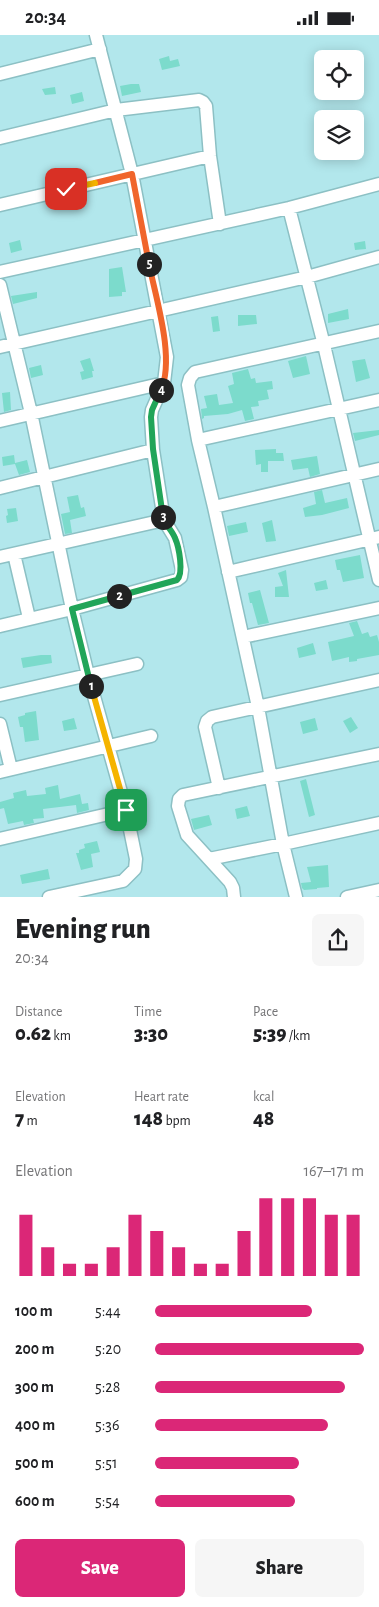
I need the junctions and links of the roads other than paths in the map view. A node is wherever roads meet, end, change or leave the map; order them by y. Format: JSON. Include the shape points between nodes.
{"nodes":[{"id":1,"x":96,"y":35,"type":"edge"},
{"id":2,"x":100,"y":49,"type":"junction"},
{"id":3,"x":0,"y":74,"type":"edge"},
{"id":4,"x":116,"y":110,"type":"junction"},
{"id":5,"x":0,"y":138,"type":"edge"},
{"id":6,"x":210,"y":156,"type":"junction"},
{"id":7,"x":132,"y":174,"type":"junction"},
{"id":8,"x":379,"y":184,"type":"edge"},
{"id":9,"x":0,"y":205,"type":"edge"},
{"id":10,"x":289,"y":208,"type":"junction"},
{"id":11,"x":220,"y":224,"type":"junction"},
{"id":12,"x":144,"y":241,"type":"junction"},
{"id":13,"x":379,"y":257,"type":"edge"},
{"id":14,"x":0,"y":272,"type":"edge"},
{"id":15,"x":307,"y":277,"type":"junction"},
{"id":16,"x":0,"y":285,"type":"edge"},
{"id":17,"x":158,"y":310,"type":"junction"},
{"id":18,"x":379,"y":331,"type":"edge"},
{"id":19,"x":14,"y":344,"type":"junction"},
{"id":20,"x":324,"y":345,"type":"junction"},
{"id":21,"x":0,"y":347,"type":"edge"},
{"id":22,"x":164,"y":383,"type":"junction"},
{"id":23,"x":379,"y":399,"type":"edge"},
{"id":24,"x":338,"y":409,"type":"junction"},
{"id":25,"x":31,"y":413,"type":"junction"},
{"id":26,"x":0,"y":421,"type":"edge"},
{"id":27,"x":198,"y":440,"type":"junction"},
{"id":28,"x":153,"y":449,"type":"junction"},
{"id":29,"x":379,"y":469,"type":"edge"},
{"id":30,"x":354,"y":475,"type":"junction"},
{"id":31,"x":45,"y":477,"type":"junction"},
{"id":32,"x":0,"y":488,"type":"edge"},
{"id":33,"x":214,"y":507,"type":"junction"},
{"id":34,"x":164,"y":520,"type":"junction"},
{"id":35,"x":374,"y":538,"type":"edge"},
{"id":36,"x":58,"y":543,"type":"junction"},
{"id":37,"x":14,"y":554,"type":"junction"},
{"id":38,"x":0,"y":557,"type":"edge"},
{"id":39,"x":228,"y":572,"type":"junction"},
{"id":40,"x":379,"y":580,"type":"edge"},
{"id":41,"x":379,"y":608,"type":"edge"},
{"id":42,"x":72,"y":609,"type":"junction"},
{"id":43,"x":29,"y":618,"type":"junction"},
{"id":44,"x":0,"y":626,"type":"edge"},
{"id":45,"x":242,"y":637,"type":"junction"},
{"id":46,"x":137,"y":663,"type":"dead end"},
{"id":47,"x":88,"y":675,"type":"junction"},
{"id":48,"x":379,"y":680,"type":"edge"},
{"id":49,"x":0,"y":695,"type":"edge"},
{"id":50,"x":258,"y":707,"type":"junction"},
{"id":51,"x":0,"y":724,"type":"edge"},
{"id":52,"x":151,"y":736,"type":"dead end"},
{"id":53,"x":107,"y":746,"type":"junction"},
{"id":54,"x":379,"y":755,"type":"edge"},
{"id":55,"x":6,"y":771,"type":"edge"},
{"id":56,"x":271,"y":777,"type":"junction"},
{"id":57,"x":219,"y":788,"type":"junction"},
{"id":58,"x":126,"y":810,"type":"junction"},
{"id":59,"x":379,"y":823,"type":"edge"},
{"id":60,"x":0,"y":839,"type":"edge"},
{"id":61,"x":283,"y":844,"type":"junction"},
{"id":62,"x":209,"y":859,"type":"junction"},
{"id":63,"x":379,"y":890,"type":"edge"},
{"id":64,"x":49,"y":897,"type":"edge"},
{"id":65,"x":234,"y":897,"type":"edge"},
{"id":66,"x":296,"y":897,"type":"edge"},
{"id":67,"x":346,"y":897,"type":"edge"}],
"edges":[{"from":1,"to":2,"type":"street"},
{"from":2,"to":3,"type":"street"},
{"from":2,"to":4,"type":"street"},
{"from":4,"to":5,"type":"street"},
{"from":4,"to":6,"type":"street","via":[[203,102]]},
{"from":4,"to":7,"type":"street"},
{"from":6,"to":7,"type":"street"},
{"from":6,"to":11,"type":"street"},
{"from":7,"to":9,"type":"street"},
{"from":7,"to":12,"type":"street"},
{"from":8,"to":10,"type":"street"},
{"from":10,"to":11,"type":"street"},
{"from":10,"to":15,"type":"street"},
{"from":11,"to":12,"type":"street"},
{"from":12,"to":14,"type":"street"},
{"from":12,"to":17,"type":"street"},
{"from":13,"to":15,"type":"street"},
{"from":15,"to":17,"type":"street"},
{"from":15,"to":20,"type":"street"},
{"from":16,"to":19,"type":"street"},
{"from":17,"to":19,"type":"street"},
{"from":17,"to":22,"type":"street","via":[[167,357]]},
{"from":18,"to":20,"type":"street"},
{"from":19,"to":21,"type":"street"},
{"from":19,"to":25,"type":"street"},
{"from":20,"to":24,"type":"street"},
{"from":20,"to":27,"type":"street","via":[[195,372],[188,385]]},
{"from":22,"to":25,"type":"street"},
{"from":22,"to":28,"type":"street","via":[[152,413]]},
{"from":23,"to":24,"type":"street"},
{"from":24,"to":27,"type":"street"},
{"from":24,"to":30,"type":"street"},
{"from":25,"to":26,"type":"street"},
{"from":25,"to":31,"type":"street"},
{"from":27,"to":33,"type":"street"},
{"from":28,"to":31,"type":"street"},
{"from":28,"to":34,"type":"street"},
{"from":29,"to":30,"type":"street"},
{"from":30,"to":33,"type":"street"},
{"from":30,"to":35,"type":"street"},
{"from":31,"to":32,"type":"street"},
{"from":31,"to":36,"type":"street"},
{"from":33,"to":39,"type":"street"},
{"from":34,"to":36,"type":"street"},
{"from":34,"to":42,"type":"street","via":[[176,538],[181,577]]},
{"from":35,"to":39,"type":"street"},
{"from":35,"to":40,"type":"street"},
{"from":36,"to":37,"type":"street"},
{"from":36,"to":42,"type":"street"},
{"from":37,"to":38,"type":"street"},
{"from":37,"to":43,"type":"street"},
{"from":39,"to":45,"type":"street"},
{"from":41,"to":45,"type":"street"},
{"from":42,"to":43,"type":"street"},
{"from":42,"to":47,"type":"street"},
{"from":43,"to":44,"type":"street"},
{"from":45,"to":50,"type":"street"},
{"from":46,"to":47,"type":"street"},
{"from":47,"to":49,"type":"street"},
{"from":47,"to":53,"type":"street"},
{"from":48,"to":50,"type":"street"},
{"from":50,"to":56,"type":"street"},
{"from":50,"to":57,"type":"street","via":[[212,717],[207,721],[205,727]]},
{"from":51,"to":55,"type":"street"},
{"from":52,"to":53,"type":"street"},
{"from":53,"to":55,"type":"street"},
{"from":53,"to":58,"type":"street"},
{"from":54,"to":56,"type":"street"},
{"from":56,"to":57,"type":"street"},
{"from":56,"to":61,"type":"street"},
{"from":57,"to":62,"type":"street","via":[[183,795],[178,805],[187,835]]},
{"from":58,"to":60,"type":"street"},
{"from":58,"to":64,"type":"street","via":[[135,869],[123,881]]},
{"from":59,"to":61,"type":"street"},
{"from":61,"to":62,"type":"street"},
{"from":61,"to":66,"type":"street"},
{"from":62,"to":65,"type":"street","via":[[230,882]]},
{"from":63,"to":67,"type":"street"}]}
